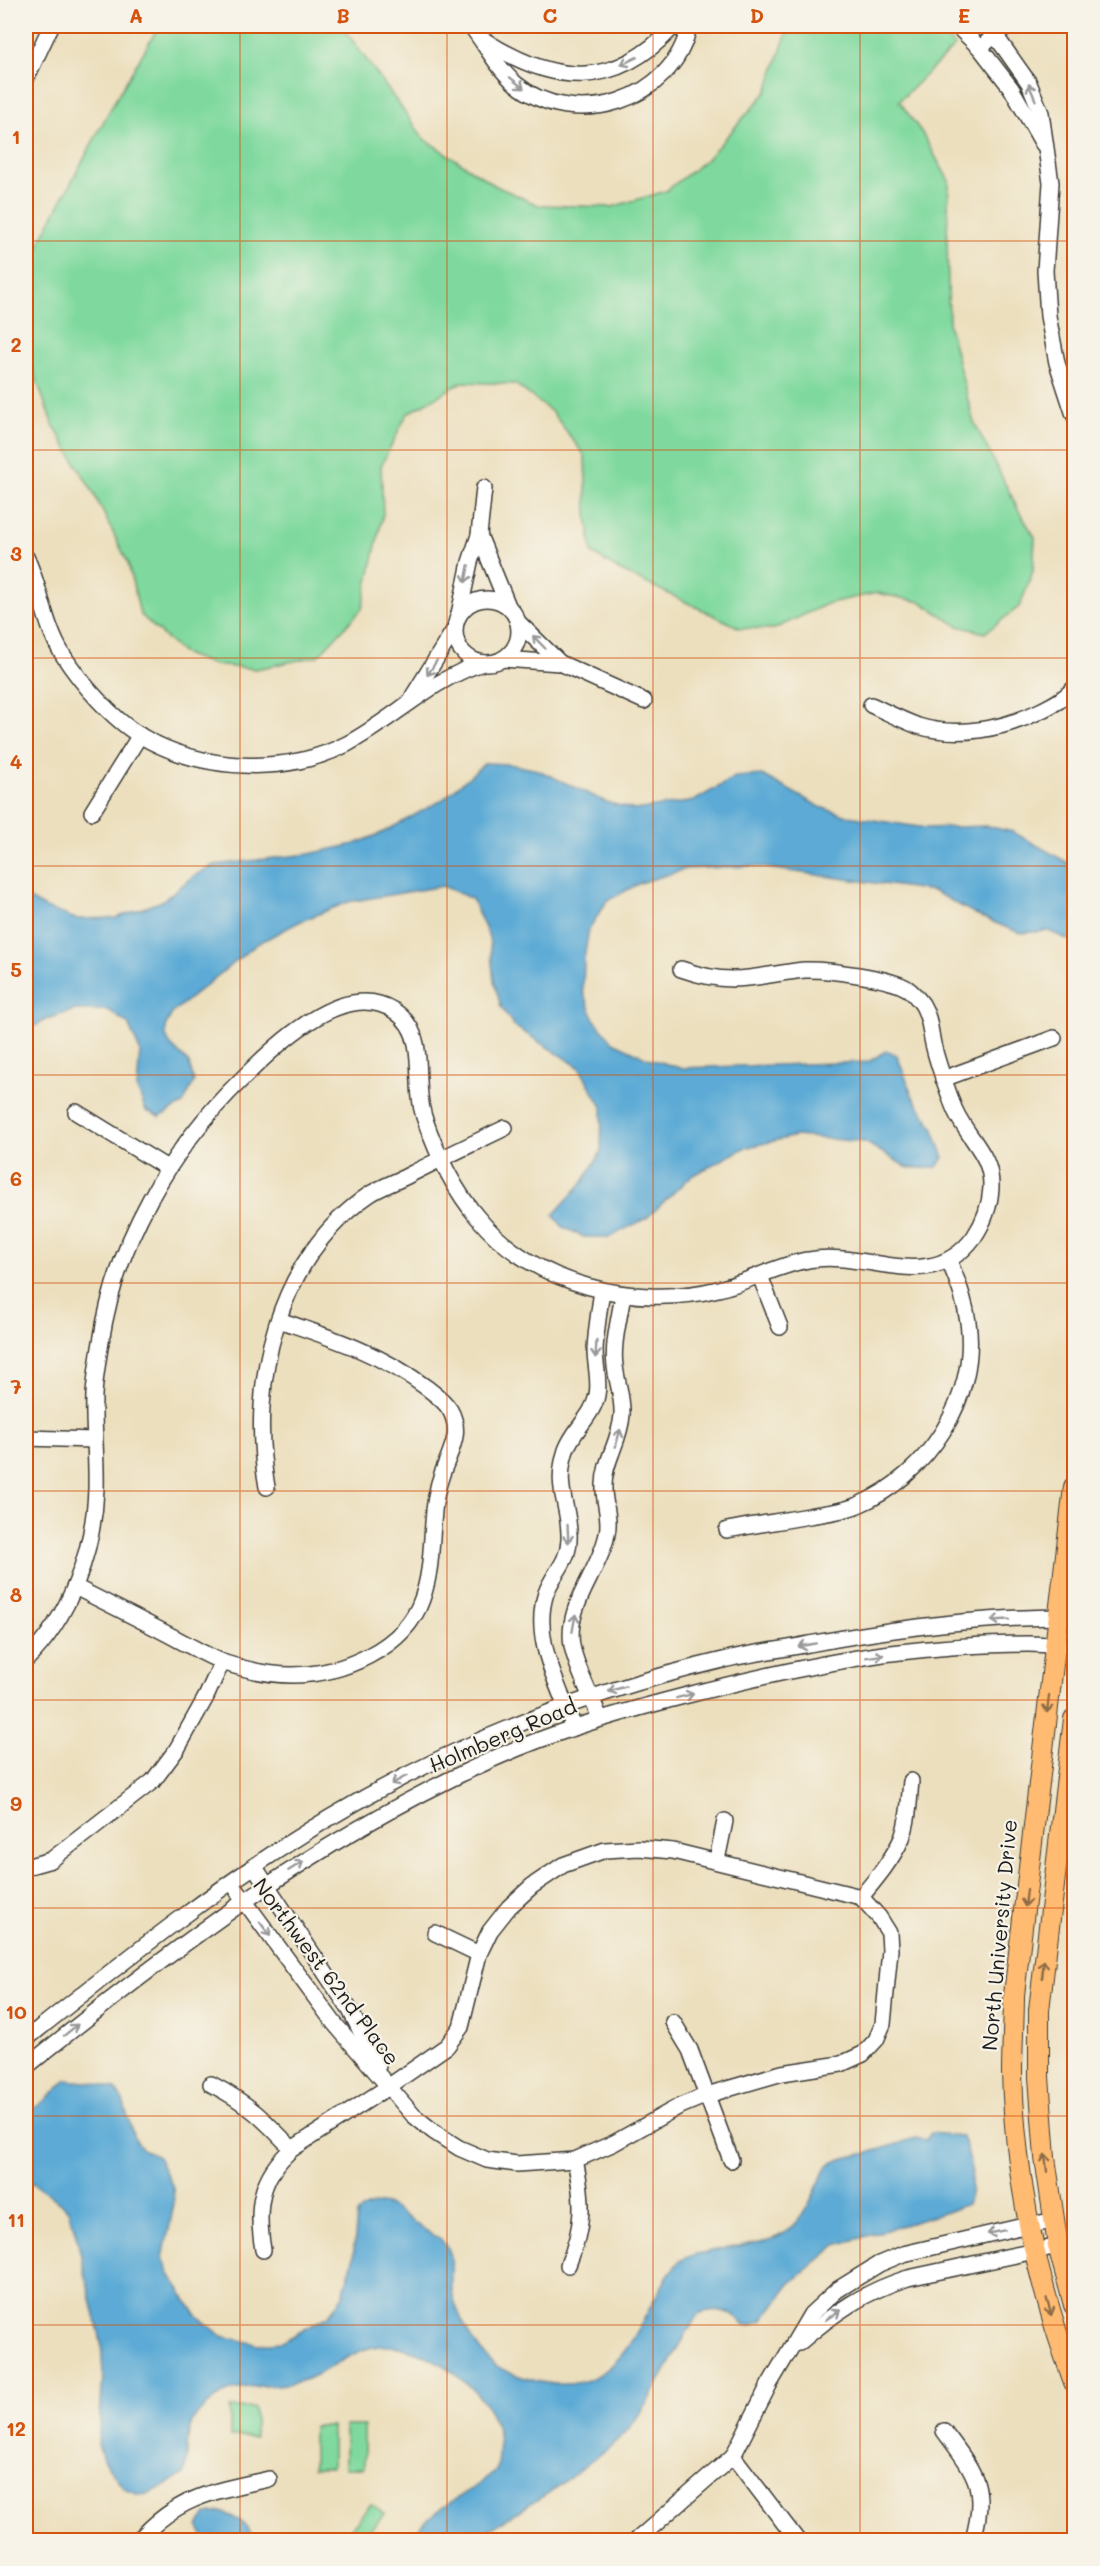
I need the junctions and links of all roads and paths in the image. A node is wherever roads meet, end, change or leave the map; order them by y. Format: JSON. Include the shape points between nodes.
{"nodes":[{"id":1,"x":51,"y":26,"type":"edge"},
{"id":2,"x":471,"y":26,"type":"edge"},
{"id":3,"x":674,"y":26,"type":"edge"},
{"id":4,"x":689,"y":26,"type":"edge"},
{"id":5,"x":957,"y":26,"type":"edge"},
{"id":6,"x":995,"y":29,"type":"edge"},
{"id":7,"x":480,"y":38,"type":"junction"},
{"id":8,"x":980,"y":48,"type":"junction"},
{"id":9,"x":26,"y":79,"type":"edge"},
{"id":10,"x":1045,"y":149,"type":"junction"},
{"id":11,"x":1074,"y":415,"type":"edge"},
{"id":12,"x":484,"y":488,"type":"dead end"},
{"id":13,"x":479,"y":535,"type":"junction"},
{"id":14,"x":26,"y":557,"type":"edge"},
{"id":15,"x":508,"y":606,"type":"junction"},
{"id":16,"x":459,"y":614,"type":"junction"},
{"id":17,"x":518,"y":622,"type":"junction"},
{"id":18,"x":454,"y":630,"type":"junction"},
{"id":19,"x":503,"y":658,"type":"junction"},
{"id":20,"x":483,"y":663,"type":"junction"},
{"id":21,"x":560,"y":663,"type":"junction"},
{"id":22,"x":1073,"y":693,"type":"edge"},
{"id":23,"x":644,"y":701,"type":"dead end"},
{"id":24,"x":408,"y":704,"type":"junction"},
{"id":25,"x":871,"y":705,"type":"dead end"},
{"id":26,"x":140,"y":735,"type":"junction"},
{"id":27,"x":92,"y":812,"type":"dead end"},
{"id":28,"x":681,"y":969,"type":"dead end"},
{"id":29,"x":1054,"y":1038,"type":"dead end"},
{"id":30,"x":943,"y":1079,"type":"junction"},
{"id":31,"x":76,"y":1112,"type":"dead end"},
{"id":32,"x":506,"y":1128,"type":"dead end"},
{"id":33,"x":441,"y":1159,"type":"junction"},
{"id":34,"x":167,"y":1168,"type":"junction"},
{"id":35,"x":949,"y":1261,"type":"junction"},
{"id":36,"x":760,"y":1276,"type":"junction"},
{"id":37,"x":602,"y":1291,"type":"junction"},
{"id":38,"x":623,"y":1294,"type":"junction"},
{"id":39,"x":279,"y":1320,"type":"junction"},
{"id":40,"x":780,"y":1327,"type":"dead end"},
{"id":41,"x":26,"y":1438,"type":"edge"},
{"id":42,"x":94,"y":1440,"type":"junction"},
{"id":43,"x":267,"y":1487,"type":"dead end"},
{"id":44,"x":1074,"y":1487,"type":"edge"},
{"id":45,"x":727,"y":1530,"type":"dead end"},
{"id":46,"x":75,"y":1587,"type":"junction"},
{"id":47,"x":1066,"y":1617,"type":"edge"},
{"id":48,"x":1074,"y":1645,"type":"edge"},
{"id":49,"x":1054,"y":1646,"type":"junction"},
{"id":50,"x":26,"y":1660,"type":"edge"},
{"id":51,"x":222,"y":1662,"type":"junction"},
{"id":52,"x":591,"y":1697,"type":"junction"},
{"id":53,"x":567,"y":1706,"type":"junction"},
{"id":54,"x":600,"y":1718,"type":"junction"},
{"id":55,"x":1074,"y":1719,"type":"edge"},
{"id":56,"x":574,"y":1728,"type":"junction"},
{"id":57,"x":911,"y":1781,"type":"dead end"},
{"id":58,"x":725,"y":1821,"type":"dead end"},
{"id":59,"x":717,"y":1860,"type":"junction"},
{"id":60,"x":254,"y":1866,"type":"junction"},
{"id":61,"x":26,"y":1867,"type":"edge"},
{"id":62,"x":231,"y":1882,"type":"junction"},
{"id":63,"x":267,"y":1884,"type":"junction"},
{"id":64,"x":861,"y":1898,"type":"junction"},
{"id":65,"x":244,"y":1899,"type":"junction"},
{"id":66,"x":435,"y":1933,"type":"dead end"},
{"id":67,"x":479,"y":1954,"type":"junction"},
{"id":68,"x":672,"y":2022,"type":"dead end"},
{"id":69,"x":26,"y":2039,"type":"edge"},
{"id":70,"x":26,"y":2067,"type":"edge"},
{"id":71,"x":211,"y":2084,"type":"dead end"},
{"id":72,"x":388,"y":2087,"type":"junction"},
{"id":73,"x":707,"y":2095,"type":"junction"},
{"id":74,"x":292,"y":2149,"type":"junction"},
{"id":75,"x":575,"y":2160,"type":"junction"},
{"id":76,"x":731,"y":2160,"type":"dead end"},
{"id":77,"x":1054,"y":2221,"type":"junction"},
{"id":78,"x":1028,"y":2225,"type":"junction"},
{"id":79,"x":1058,"y":2246,"type":"junction"},
{"id":80,"x":263,"y":2250,"type":"dead end"},
{"id":81,"x":1033,"y":2251,"type":"junction"},
{"id":82,"x":568,"y":2265,"type":"dead end"},
{"id":83,"x":1074,"y":2305,"type":"edge"},
{"id":84,"x":788,"y":2353,"type":"junction"},
{"id":85,"x":1074,"y":2382,"type":"edge"},
{"id":86,"x":944,"y":2431,"type":"dead end"},
{"id":87,"x":733,"y":2456,"type":"junction"},
{"id":88,"x":269,"y":2479,"type":"dead end"},
{"id":89,"x":139,"y":2541,"type":"edge"},
{"id":90,"x":637,"y":2541,"type":"edge"},
{"id":91,"x":797,"y":2541,"type":"edge"},
{"id":92,"x":973,"y":2541,"type":"edge"}],
"edges":[{"from":1,"to":9,"type":"street"},
{"from":2,"to":7,"type":"street"},
{"from":3,"to":7,"type":"street","one_way":true,"via":[[650,50],[626,63],[580,74],[539,69]]},
{"from":7,"to":4,"type":"street","one_way":true,"via":[[516,84],[536,96],[558,104],[600,107],[621,102],[656,80],[681,50]]},
{"from":5,"to":8,"type":"street"},
{"from":6,"to":8,"type":"street"},
{"from":10,"to":6,"type":"street","one_way":true,"via":[[1041,113],[1029,83]]},
{"from":8,"to":10,"type":"street","via":[[1011,88]]},
{"from":10,"to":11,"type":"street","via":[[1051,183],[1045,271],[1048,316],[1057,363]]},
{"from":12,"to":13,"type":"street"},
{"from":13,"to":15,"type":"street"},
{"from":13,"to":16,"type":"street","one_way":true},
{"from":14,"to":26,"type":"street","via":[[61,653],[100,701]]},
{"from":15,"to":16,"type":"street","via":[[482,599]]},
{"from":15,"to":17,"type":"street"},
{"from":16,"to":18,"type":"street"},
{"from":17,"to":19,"type":"street","via":[[517,643]]},
{"from":21,"to":17,"type":"street","one_way":true},
{"from":18,"to":20,"type":"street","via":[[459,648]]},
{"from":18,"to":24,"type":"street","one_way":true},
{"from":19,"to":20,"type":"street"},
{"from":19,"to":21,"type":"street"},
{"from":20,"to":24,"type":"street","via":[[448,676]]},
{"from":21,"to":23,"type":"street"},
{"from":22,"to":25,"type":"street","via":[[1025,718],[997,728],[972,731],[919,726]]},
{"from":24,"to":26,"type":"street","via":[[345,745],[276,765],[205,760],[170,750]]},
{"from":26,"to":27,"type":"street"},
{"from":28,"to":30,"type":"street","via":[[708,978],[734,979],[814,969],[906,987],[920,1000],[928,1016]]},
{"from":29,"to":30,"type":"street"},
{"from":30,"to":35,"type":"street","via":[[962,1124],[988,1161],[991,1184],[989,1208],[982,1226]]},
{"from":31,"to":34,"type":"street"},
{"from":32,"to":33,"type":"street"},
{"from":33,"to":34,"type":"street","via":[[422,1112],[416,1043],[400,1014],[370,1001],[348,1003],[320,1016],[272,1049],[196,1127]]},
{"from":33,"to":37,"type":"street","via":[[479,1220],[507,1245],[538,1265]]},
{"from":33,"to":39,"type":"street","via":[[371,1194],[346,1213],[315,1247]]},
{"from":34,"to":42,"type":"street","via":[[116,1275],[94,1392]]},
{"from":35,"to":36,"type":"street","via":[[922,1268],[900,1268],[856,1258],[812,1258]]},
{"from":35,"to":45,"type":"street","via":[[963,1294],[969,1353],[965,1382],[948,1421],[922,1461],[892,1486],[856,1506]]},
{"from":36,"to":38,"type":"street","via":[[684,1296]]},
{"from":36,"to":40,"type":"street"},
{"from":37,"to":38,"type":"street"},
{"from":37,"to":53,"type":"street","one_way":true,"via":[[595,1347],[597,1395],[572,1436],[560,1483],[570,1532],[569,1548],[547,1591],[541,1620],[545,1652]]},
{"from":52,"to":38,"type":"street","one_way":true,"via":[[572,1646],[572,1628],[590,1574],[606,1544],[604,1487],[622,1413],[615,1348]]},
{"from":39,"to":43,"type":"street","via":[[266,1364],[260,1408],[261,1455]]},
{"from":39,"to":51,"type":"street","via":[[389,1362],[449,1408],[456,1424],[456,1440],[441,1475],[434,1506],[430,1569],[422,1601],[408,1624],[385,1646],[356,1662],[293,1675],[258,1672]]},
{"from":41,"to":42,"type":"street"},
{"from":42,"to":46,"type":"street","via":[[96,1492],[87,1548]]},
{"from":44,"to":47,"type":"main road","name":"North University Drive"},
{"from":46,"to":50,"type":"street"},
{"from":46,"to":51,"type":"street"},
{"from":47,"to":49,"type":"main road","name":"North University Drive"},
{"from":47,"to":52,"type":"street","name":"Holmberg Road","one_way":true,"via":[[955,1622],[881,1631],[724,1660]]},
{"from":48,"to":49,"type":"street","name":"Holmberg Road"},
{"from":54,"to":49,"type":"street","name":"Holmberg Road","one_way":true,"via":[[729,1684],[884,1654],[963,1647]]},
{"from":49,"to":78,"type":"main road","name":"North University Drive","one_way":true,"via":[[1014,1995],[1014,2104]]},
{"from":51,"to":61,"type":"street","via":[[177,1749],[153,1781],[51,1860]]},
{"from":52,"to":53,"type":"street","name":"Holmberg Road"},
{"from":52,"to":54,"type":"street"},
{"from":53,"to":56,"type":"street"},
{"from":53,"to":60,"type":"street","name":"Holmberg Road","one_way":true,"via":[[403,1778],[332,1816]]},
{"from":54,"to":56,"type":"street","name":"Holmberg Road"},
{"from":77,"to":55,"type":"main road","one_way":true,"via":[[1042,2123],[1039,2010]]},
{"from":63,"to":56,"type":"street","name":"Holmberg Road","one_way":true,"via":[[342,1837],[462,1774]]},
{"from":57,"to":64,"type":"street","via":[[902,1838]]},
{"from":58,"to":59,"type":"street"},
{"from":59,"to":64,"type":"street"},
{"from":59,"to":67,"type":"street","via":[[639,1848],[605,1850],[563,1865],[509,1907],[490,1931]]},
{"from":60,"to":62,"type":"street","name":"Holmberg Road"},
{"from":60,"to":63,"type":"street","name":"Northwest 62nd Place"},
{"from":62,"to":65,"type":"street","name":"Northwest 62nd Place"},
{"from":62,"to":69,"type":"street","name":"Holmberg Road"},
{"from":63,"to":65,"type":"street","name":"Holmberg Road"},
{"from":63,"to":72,"type":"street","name":"Northwest 62nd Place","via":[[350,2010]]},
{"from":64,"to":73,"type":"street","name":"Northwest 62nd Place","via":[[888,1933],[890,1950],[883,2024],[876,2040],[863,2054],[841,2064],[782,2073]]},
{"from":70,"to":65,"type":"street","name":"Holmberg Road","one_way":true},
{"from":65,"to":72,"type":"street","name":"Northwest 62nd Place","one_way":true,"via":[[334,2023]]},
{"from":66,"to":67,"type":"street"},
{"from":67,"to":72,"type":"street","via":[[461,2027],[447,2046]]},
{"from":68,"to":73,"type":"street","via":[[690,2050]]},
{"from":71,"to":74,"type":"street","via":[[260,2114]]},
{"from":72,"to":74,"type":"street"},
{"from":72,"to":75,"type":"street","name":"Northwest 62nd Place","via":[[434,2132],[488,2160],[517,2164]]},
{"from":73,"to":75,"type":"street","name":"Northwest 62nd Place"},
{"from":73,"to":76,"type":"street"},
{"from":74,"to":80,"type":"street","via":[[278,2161],[261,2195],[259,2226]]},
{"from":75,"to":82,"type":"street","via":[[582,2192],[582,2217]]},
{"from":77,"to":78,"type":"street"},
{"from":77,"to":79,"type":"main road"},
{"from":78,"to":81,"type":"main road","name":"North University Drive"},
{"from":78,"to":84,"type":"street","one_way":true,"via":[[925,2248],[879,2264],[837,2290],[811,2314]]},
{"from":79,"to":81,"type":"street"},
{"from":79,"to":83,"type":"main road"},
{"from":84,"to":81,"type":"street","one_way":true,"via":[[861,2296],[884,2286]]},
{"from":81,"to":85,"type":"main road","name":"North University Drive","one_way":true},
{"from":84,"to":87,"type":"street"},
{"from":86,"to":92,"type":"street","via":[[974,2472],[980,2493],[980,2515]]},
{"from":87,"to":90,"type":"street"},
{"from":87,"to":91,"type":"street"},
{"from":88,"to":89,"type":"street","via":[[207,2493],[182,2505]]}]}
